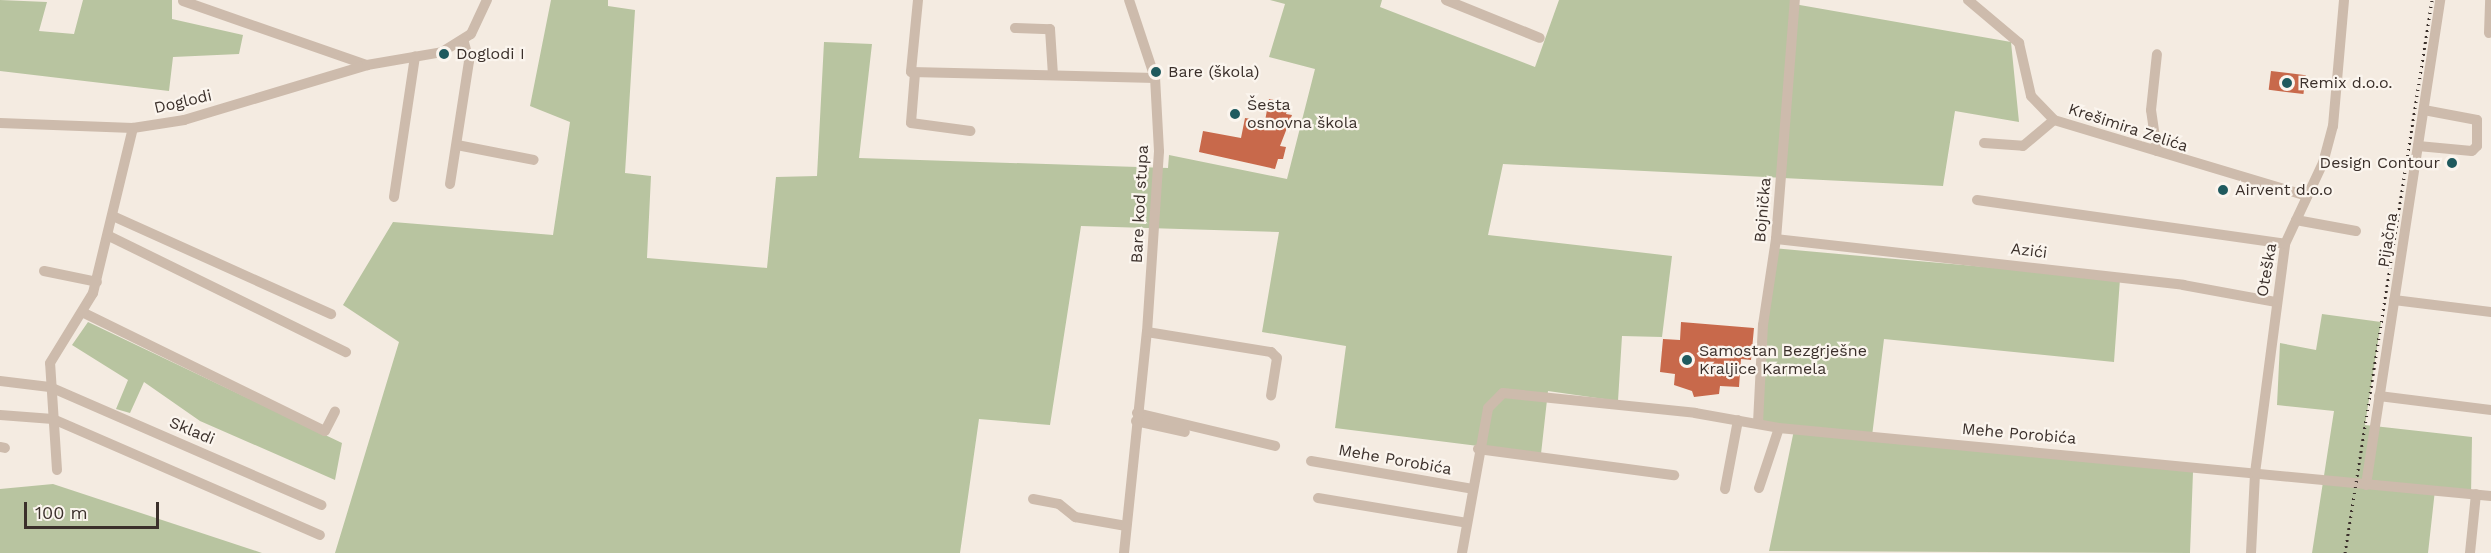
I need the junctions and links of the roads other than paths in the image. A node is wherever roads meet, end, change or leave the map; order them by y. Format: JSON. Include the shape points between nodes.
{"nodes":[{"id":1,"x":487,"y":0,"type":"edge"},
{"id":2,"x":918,"y":0,"type":"edge"},
{"id":3,"x":1129,"y":0,"type":"edge"},
{"id":4,"x":1446,"y":0,"type":"edge"},
{"id":5,"x":1795,"y":0,"type":"edge"},
{"id":6,"x":1968,"y":0,"type":"edge"},
{"id":7,"x":2344,"y":0,"type":"edge"},
{"id":8,"x":2440,"y":0,"type":"edge"},
{"id":9,"x":2490,"y":0,"type":"edge"},
{"id":10,"x":183,"y":1,"type":"edge"},
{"id":11,"x":1015,"y":28,"type":"dead end"},
{"id":12,"x":2489,"y":33,"type":"dead end"},
{"id":13,"x":1540,"y":38,"type":"dead end"},
{"id":14,"x":464,"y":42,"type":"junction"},
{"id":15,"x":2157,"y":54,"type":"dead end"},
{"id":16,"x":415,"y":57,"type":"junction"},
{"id":17,"x":367,"y":65,"type":"junction"},
{"id":18,"x":915,"y":73,"type":"junction"},
{"id":19,"x":1053,"y":75,"type":"junction"},
{"id":20,"x":1155,"y":78,"type":"junction"},
{"id":21,"x":2424,"y":110,"type":"junction"},
{"id":22,"x":2054,"y":120,"type":"junction"},
{"id":23,"x":0,"y":123,"type":"edge"},
{"id":24,"x":133,"y":128,"type":"junction"},
{"id":25,"x":970,"y":131,"type":"dead end"},
{"id":26,"x":1984,"y":143,"type":"dead end"},
{"id":27,"x":457,"y":145,"type":"junction"},
{"id":28,"x":2418,"y":146,"type":"junction"},
{"id":29,"x":2157,"y":151,"type":"junction"},
{"id":30,"x":534,"y":160,"type":"dead end"},
{"id":31,"x":450,"y":184,"type":"dead end"},
{"id":32,"x":2307,"y":196,"type":"junction"},
{"id":33,"x":394,"y":197,"type":"dead end"},
{"id":34,"x":1977,"y":200,"type":"dead end"},
{"id":35,"x":115,"y":216,"type":"junction"},
{"id":36,"x":2296,"y":220,"type":"junction"},
{"id":37,"x":2356,"y":231,"type":"dead end"},
{"id":38,"x":109,"y":236,"type":"junction"},
{"id":39,"x":1776,"y":239,"type":"junction"},
{"id":40,"x":2284,"y":244,"type":"junction"},
{"id":41,"x":44,"y":271,"type":"dead end"},
{"id":42,"x":97,"y":282,"type":"junction"},
{"id":43,"x":2394,"y":300,"type":"junction"},
{"id":44,"x":2276,"y":302,"type":"junction"},
{"id":45,"x":2491,"y":312,"type":"edge"},
{"id":46,"x":84,"y":313,"type":"junction"},
{"id":47,"x":331,"y":314,"type":"dead end"},
{"id":48,"x":1147,"y":332,"type":"junction"},
{"id":49,"x":346,"y":352,"type":"dead end"},
{"id":50,"x":0,"y":381,"type":"edge"},
{"id":51,"x":50,"y":387,"type":"junction"},
{"id":52,"x":1271,"y":396,"type":"dead end"},
{"id":53,"x":2379,"y":396,"type":"junction"},
{"id":54,"x":2491,"y":410,"type":"edge"},
{"id":55,"x":335,"y":411,"type":"dead end"},
{"id":56,"x":0,"y":415,"type":"edge"},
{"id":57,"x":1136,"y":417,"type":"junction"},
{"id":58,"x":53,"y":419,"type":"junction"},
{"id":59,"x":1738,"y":420,"type":"junction"},
{"id":60,"x":1758,"y":423,"type":"junction"},
{"id":61,"x":1779,"y":428,"type":"junction"},
{"id":62,"x":1250,"y":446,"type":"dead end"},
{"id":63,"x":1275,"y":446,"type":"dead end"},
{"id":64,"x":1478,"y":449,"type":"junction"},
{"id":65,"x":1311,"y":461,"type":"dead end"},
{"id":66,"x":57,"y":470,"type":"dead end"},
{"id":67,"x":2255,"y":473,"type":"junction"},
{"id":68,"x":1674,"y":475,"type":"dead end"},
{"id":69,"x":2366,"y":485,"type":"junction"},
{"id":70,"x":1759,"y":488,"type":"dead end"},
{"id":71,"x":1473,"y":489,"type":"junction"},
{"id":72,"x":1725,"y":489,"type":"dead end"},
{"id":73,"x":2476,"y":494,"type":"junction"},
{"id":74,"x":2491,"y":496,"type":"edge"},
{"id":75,"x":1318,"y":498,"type":"dead end"},
{"id":76,"x":1033,"y":499,"type":"dead end"},
{"id":77,"x":321,"y":505,"type":"dead end"},
{"id":78,"x":1467,"y":523,"type":"junction"},
{"id":79,"x":1126,"y":526,"type":"junction"},
{"id":80,"x":320,"y":535,"type":"dead end"},
{"id":81,"x":1124,"y":553,"type":"edge"},
{"id":82,"x":1462,"y":553,"type":"edge"},
{"id":83,"x":2251,"y":553,"type":"edge"},
{"id":84,"x":2470,"y":553,"type":"edge"}],
"edges":[{"from":1,"to":14,"type":"street"},
{"from":2,"to":18,"type":"street","via":[[910,71]]},
{"from":3,"to":20,"type":"street","name":"Bare kod stupa"},
{"from":4,"to":13,"type":"street"},
{"from":5,"to":39,"type":"street","name":"Bojnička"},
{"from":6,"to":22,"type":"street","name":"Krešimira Zelića","via":[[2019,43],[2031,96]]},
{"from":7,"to":32,"type":"street","name":"Oteška","via":[[2336,108],[2323,163]]},
{"from":8,"to":21,"type":"street","name":"Pijačna"},
{"from":9,"to":12,"type":"street"},
{"from":10,"to":17,"type":"street","name":"Doglodi"},
{"from":11,"to":19,"type":"street","via":[[1050,29]]},
{"from":14,"to":16,"type":"street","name":"Doglodi"},
{"from":14,"to":27,"type":"street","via":[[469,61]]},
{"from":15,"to":29,"type":"street","via":[[2151,110]]},
{"from":16,"to":17,"type":"street","name":"Doglodi"},
{"from":16,"to":33,"type":"street"},
{"from":17,"to":24,"type":"street","name":"Doglodi","via":[[184,120]]},
{"from":18,"to":19,"type":"street"},
{"from":18,"to":25,"type":"street","via":[[911,123]]},
{"from":19,"to":20,"type":"street"},
{"from":20,"to":48,"type":"street","name":"Bare kod stupa","via":[[1159,151]]},
{"from":21,"to":28,"type":"street","name":"Pijačna"},
{"from":21,"to":28,"type":"street","via":[[2477,120],[2477,146],[2472,151]]},
{"from":22,"to":26,"type":"street","via":[[2023,146]]},
{"from":22,"to":29,"type":"street","name":"Krešimira Zelića"},
{"from":23,"to":24,"type":"street","name":"Doglodi"},
{"from":24,"to":35,"type":"street"},
{"from":27,"to":30,"type":"street"},
{"from":27,"to":31,"type":"street"},
{"from":28,"to":43,"type":"street","name":"Pijačna"},
{"from":29,"to":32,"type":"street","name":"Krešimira Zelića"},
{"from":32,"to":36,"type":"street","name":"Oteška"},
{"from":34,"to":40,"type":"street"},
{"from":35,"to":38,"type":"street"},
{"from":35,"to":47,"type":"street"},
{"from":36,"to":37,"type":"street"},
{"from":36,"to":40,"type":"street","name":"Oteška"},
{"from":38,"to":42,"type":"street"},
{"from":38,"to":49,"type":"street"},
{"from":39,"to":44,"type":"street","name":"Azići","via":[[2183,285]]},
{"from":39,"to":60,"type":"street","name":"Bojnička","via":[[1763,325]]},
{"from":40,"to":44,"type":"street","name":"Oteška"},
{"from":41,"to":42,"type":"street"},
{"from":42,"to":46,"type":"street"},
{"from":43,"to":45,"type":"street"},
{"from":43,"to":53,"type":"street","name":"Pijačna"},
{"from":44,"to":67,"type":"street","name":"Oteška","via":[[2269,391]]},
{"from":46,"to":51,"type":"street","via":[[55,350]]},
{"from":46,"to":55,"type":"street","via":[[325,431]]},
{"from":48,"to":52,"type":"street","via":[[1271,351],[1276,358]]},
{"from":48,"to":57,"type":"street","name":"Bare kod stupa"},
{"from":50,"to":51,"type":"street","name":"Skladi"},
{"from":51,"to":58,"type":"street"},
{"from":51,"to":77,"type":"street","name":"Skladi"},
{"from":53,"to":54,"type":"street"},
{"from":53,"to":69,"type":"street","name":"Pijačna"},
{"from":56,"to":58,"type":"street"},
{"from":57,"to":62,"type":"street"},
{"from":57,"to":63,"type":"street"},
{"from":57,"to":79,"type":"street","name":"Bare kod stupa"},
{"from":58,"to":66,"type":"street"},
{"from":58,"to":80,"type":"street"},
{"from":59,"to":60,"type":"street","name":"Mehe Porobića"},
{"from":59,"to":64,"type":"street","name":"Mehe Porobića","via":[[1503,393],[1491,400]]},
{"from":59,"to":72,"type":"street"},
{"from":60,"to":61,"type":"street","name":"Mehe Porobića"},
{"from":61,"to":67,"type":"street","name":"Mehe Porobića"},
{"from":61,"to":70,"type":"street"},
{"from":64,"to":68,"type":"street"},
{"from":64,"to":71,"type":"street","name":"Mehe Porobića"},
{"from":65,"to":71,"type":"street","name":"Mehe Porobića"},
{"from":67,"to":69,"type":"street"},
{"from":67,"to":83,"type":"street","name":"Oteška"},
{"from":69,"to":73,"type":"street"},
{"from":71,"to":78,"type":"street","name":"Mehe Porobića"},
{"from":73,"to":74,"type":"street"},
{"from":73,"to":84,"type":"street"},
{"from":75,"to":78,"type":"street"},
{"from":76,"to":79,"type":"street","via":[[1059,504],[1075,517]]},
{"from":78,"to":82,"type":"street","name":"Mehe Porobića"},
{"from":79,"to":81,"type":"street","name":"Bare kod stupa"}]}
